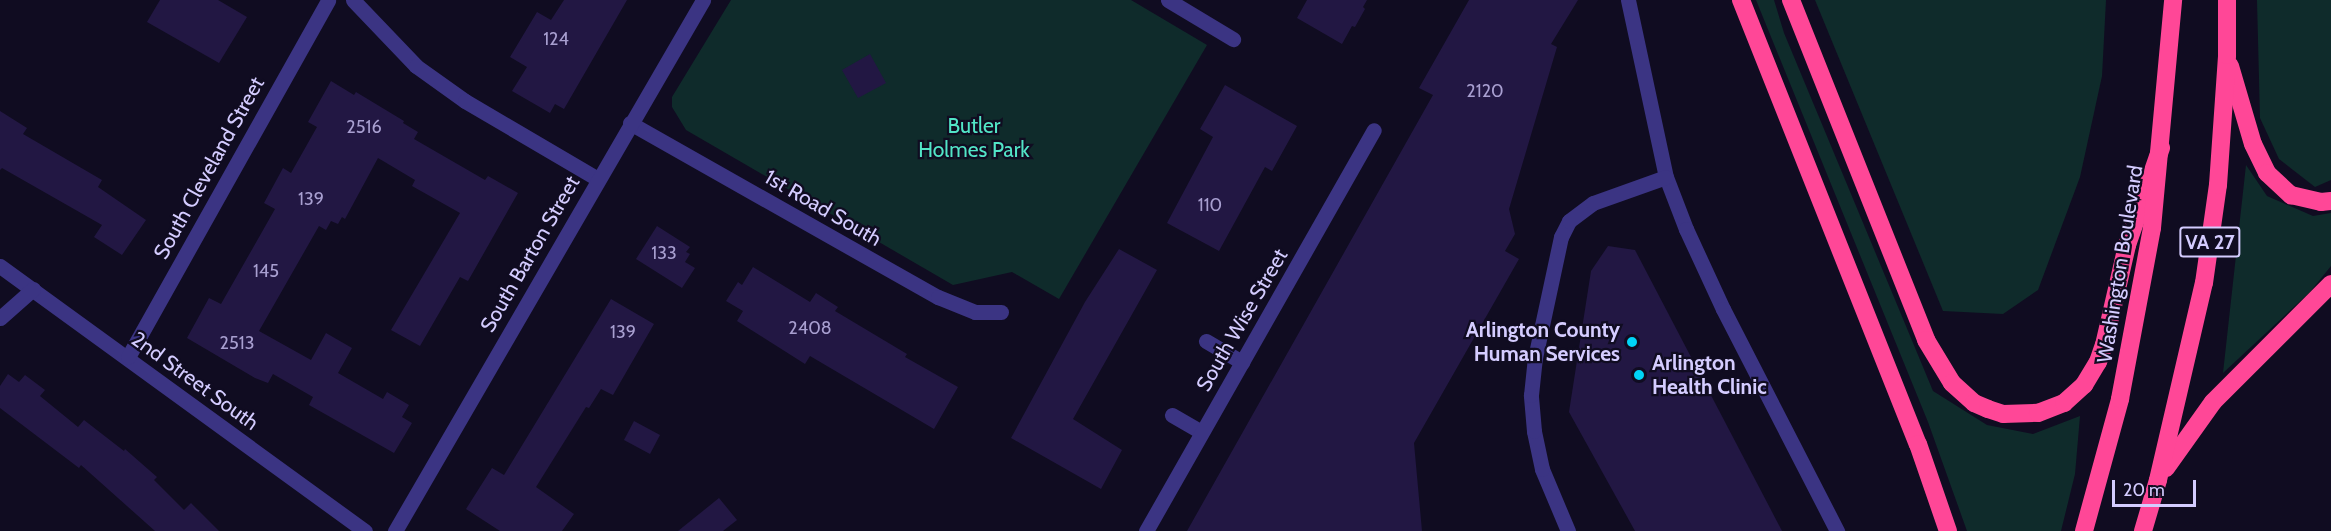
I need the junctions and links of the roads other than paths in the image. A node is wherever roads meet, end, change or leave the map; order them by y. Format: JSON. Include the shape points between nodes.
{"nodes":[{"id":1,"x":328,"y":0,"type":"edge"},
{"id":2,"x":353,"y":0,"type":"edge"},
{"id":3,"x":704,"y":0,"type":"edge"},
{"id":4,"x":1168,"y":0,"type":"edge"},
{"id":5,"x":1628,"y":0,"type":"edge"},
{"id":6,"x":1741,"y":0,"type":"edge"},
{"id":7,"x":1791,"y":0,"type":"edge"},
{"id":8,"x":2173,"y":0,"type":"edge"},
{"id":9,"x":2227,"y":0,"type":"edge"},
{"id":10,"x":1233,"y":39,"type":"dead end"},
{"id":11,"x":2227,"y":55,"type":"junction"},
{"id":12,"x":630,"y":123,"type":"junction"},
{"id":13,"x":1374,"y":130,"type":"dead end"},
{"id":14,"x":2161,"y":148,"type":"junction"},
{"id":15,"x":1666,"y":177,"type":"junction"},
{"id":16,"x":598,"y":179,"type":"junction"},
{"id":17,"x":2331,"y":201,"type":"edge"},
{"id":18,"x":0,"y":266,"type":"edge"},
{"id":19,"x":2331,"y":284,"type":"edge"},
{"id":20,"x":33,"y":289,"type":"junction"},
{"id":21,"x":1001,"y":312,"type":"dead end"},
{"id":22,"x":0,"y":318,"type":"edge"},
{"id":23,"x":1206,"y":341,"type":"dead end"},
{"id":24,"x":128,"y":357,"type":"junction"},
{"id":25,"x":1242,"y":362,"type":"junction"},
{"id":26,"x":1172,"y":415,"type":"dead end"},
{"id":27,"x":1202,"y":432,"type":"junction"},
{"id":28,"x":2158,"y":480,"type":"junction"},
{"id":29,"x":365,"y":531,"type":"edge"},
{"id":30,"x":395,"y":531,"type":"edge"},
{"id":31,"x":1146,"y":531,"type":"edge"},
{"id":32,"x":1568,"y":531,"type":"edge"},
{"id":33,"x":1837,"y":531,"type":"edge"},
{"id":34,"x":1948,"y":531,"type":"edge"},
{"id":35,"x":2084,"y":531,"type":"edge"},
{"id":36,"x":2143,"y":531,"type":"edge"}],
"edges":[{"from":1,"to":24,"type":"street","name":"South Cleveland Street"},
{"from":2,"to":16,"type":"street","via":[[416,66],[465,101]]},
{"from":3,"to":12,"type":"street","name":"South Barton Street"},
{"from":4,"to":10,"type":"street"},
{"from":5,"to":15,"type":"street"},
{"from":6,"to":34,"type":"highway","via":[[1899,396]]},
{"from":7,"to":14,"type":"highway","via":[[1926,340],[1952,382],[1974,403],[1988,409],[2003,414],[2038,413],[2064,404],[2084,385],[2104,345],[2127,245]]},
{"from":8,"to":14,"type":"highway","name":"Washington Boulevard","number":"VA 27"},
{"from":9,"to":11,"type":"highway","number":"VA 27"},
{"from":11,"to":17,"type":"highway","via":[[2253,144],[2267,173],[2291,195]]},
{"from":11,"to":28,"type":"highway","number":"VA 27","via":[[2218,185],[2204,283]]},
{"from":12,"to":16,"type":"street","name":"South Barton Street"},
{"from":12,"to":21,"type":"street","name":"1st Road South","via":[[938,297],[975,312]]},
{"from":13,"to":25,"type":"street","name":"South Wise Street"},
{"from":14,"to":35,"type":"highway","name":"Washington Boulevard","number":"VA 27","via":[[2137,315],[2110,438]]},
{"from":15,"to":32,"type":"street","via":[[1593,203],[1569,221],[1561,237],[1531,395],[1542,469]]},
{"from":15,"to":33,"type":"street","via":[[1698,258]]},
{"from":16,"to":30,"type":"street","name":"South Barton Street"},
{"from":18,"to":20,"type":"street","name":"2nd Street South"},
{"from":19,"to":28,"type":"highway","via":[[2213,402]]},
{"from":20,"to":22,"type":"street"},
{"from":20,"to":24,"type":"street","name":"2nd Street South"},
{"from":23,"to":25,"type":"street"},
{"from":24,"to":29,"type":"street","name":"2nd Street South"},
{"from":25,"to":27,"type":"street","name":"South Wise Street"},
{"from":26,"to":27,"type":"street"},
{"from":27,"to":31,"type":"street","name":"South Wise Street"},
{"from":28,"to":36,"type":"highway","number":"VA 27"}]}
